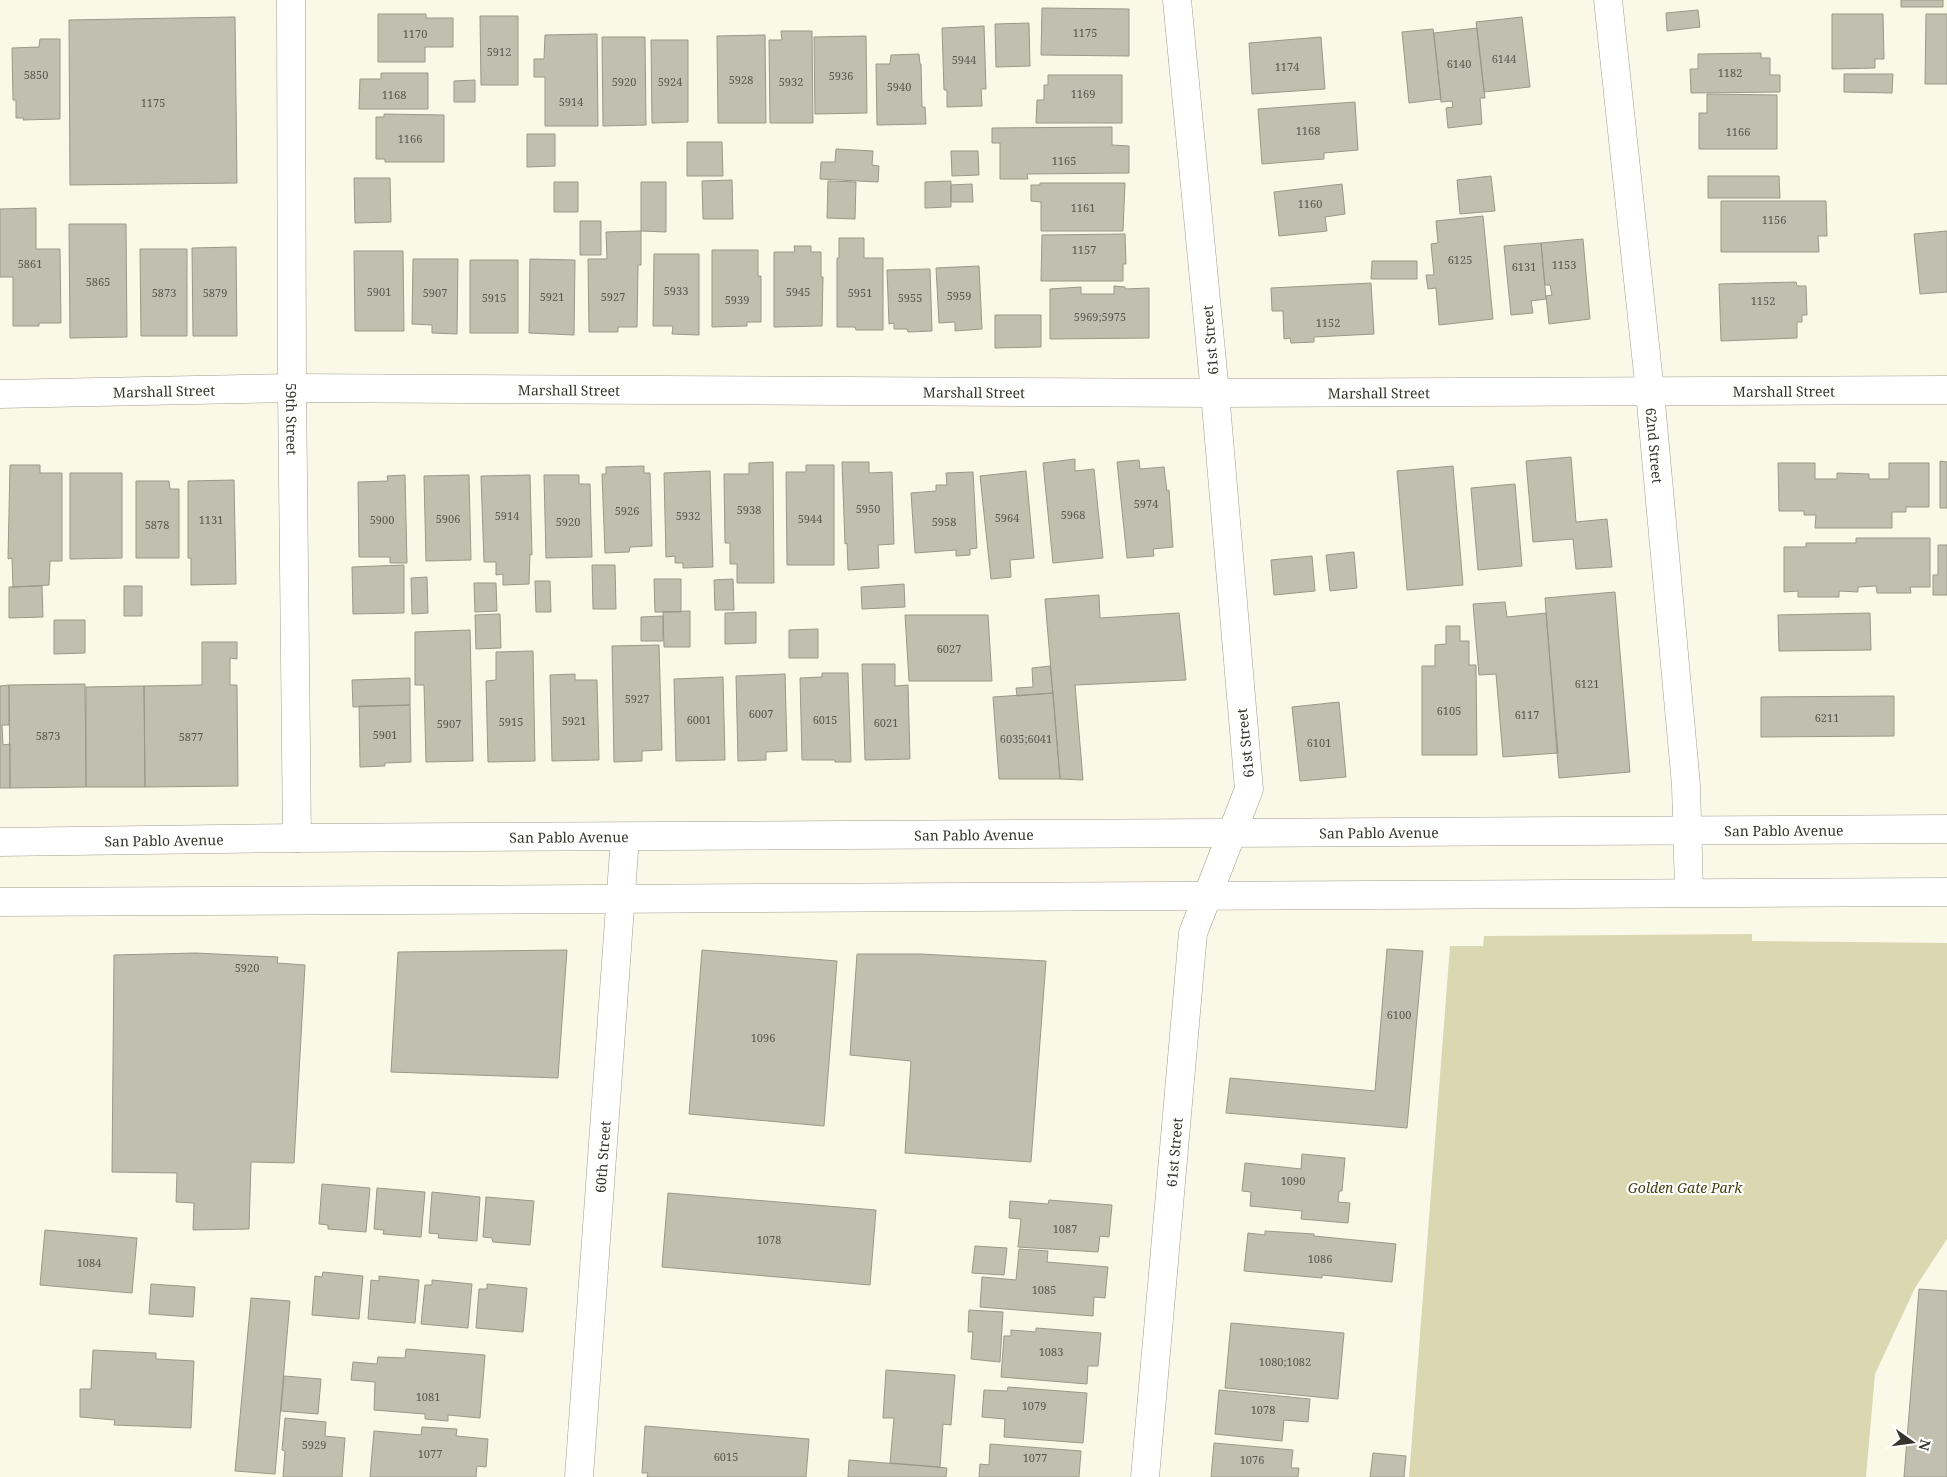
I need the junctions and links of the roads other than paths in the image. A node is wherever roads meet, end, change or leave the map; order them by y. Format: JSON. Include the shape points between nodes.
{"nodes":[{"id":1,"x":291,"y":0,"type":"edge"},
{"id":2,"x":1178,"y":0,"type":"edge"},
{"id":3,"x":1608,"y":0,"type":"edge"},
{"id":4,"x":292,"y":388,"type":"junction"},
{"id":5,"x":1947,"y":390,"type":"edge"},
{"id":6,"x":1650,"y":392,"type":"junction"},
{"id":7,"x":1215,"y":393,"type":"junction"},
{"id":8,"x":0,"y":394,"type":"edge"},
{"id":9,"x":1947,"y":829,"type":"edge"},
{"id":10,"x":1687,"y":830,"type":"junction"},
{"id":11,"x":1232,"y":833,"type":"junction"},
{"id":12,"x":625,"y":837,"type":"junction"},
{"id":13,"x":297,"y":838,"type":"junction"},
{"id":14,"x":0,"y":842,"type":"edge"},
{"id":15,"x":1689,"y":892,"type":"junction"},
{"id":16,"x":1947,"y":892,"type":"edge"},
{"id":17,"x":1208,"y":895,"type":"junction"},
{"id":18,"x":620,"y":898,"type":"junction"},
{"id":19,"x":0,"y":902,"type":"edge"},
{"id":20,"x":579,"y":1477,"type":"edge"},
{"id":21,"x":1145,"y":1477,"type":"edge"}],
"edges":[{"from":1,"to":4,"type":"street","name":"59th Street"},
{"from":2,"to":7,"type":"street","name":"61st Street"},
{"from":3,"to":6,"type":"street","name":"62nd Street"},
{"from":4,"to":7,"type":"street","name":"Marshall Street"},
{"from":4,"to":8,"type":"street","name":"Marshall Street"},
{"from":4,"to":13,"type":"street","name":"59th Street"},
{"from":5,"to":6,"type":"street","name":"Marshall Street"},
{"from":6,"to":7,"type":"street","name":"Marshall Street"},
{"from":6,"to":10,"type":"street","name":"62nd Street","via":[[1686,785]]},
{"from":7,"to":11,"type":"street","name":"61st Street","via":[[1249,789]]},
{"from":9,"to":10,"type":"street","name":"San Pablo Avenue"},
{"from":10,"to":11,"type":"street","name":"San Pablo Avenue"},
{"from":10,"to":15,"type":"street","name":"62nd Street"},
{"from":11,"to":12,"type":"street","name":"San Pablo Avenue"},
{"from":11,"to":17,"type":"street","name":"61st Street"},
{"from":12,"to":13,"type":"street","name":"San Pablo Avenue"},
{"from":12,"to":18,"type":"street","name":"60th Street"},
{"from":13,"to":14,"type":"street","name":"San Pablo Avenue"},
{"from":15,"to":16,"type":"street"},
{"from":15,"to":17,"type":"street"},
{"from":17,"to":18,"type":"street"},
{"from":17,"to":21,"type":"street","name":"61st Street","via":[[1193,933]]},
{"from":18,"to":19,"type":"street"},
{"from":18,"to":20,"type":"street","name":"60th Street"}]}
